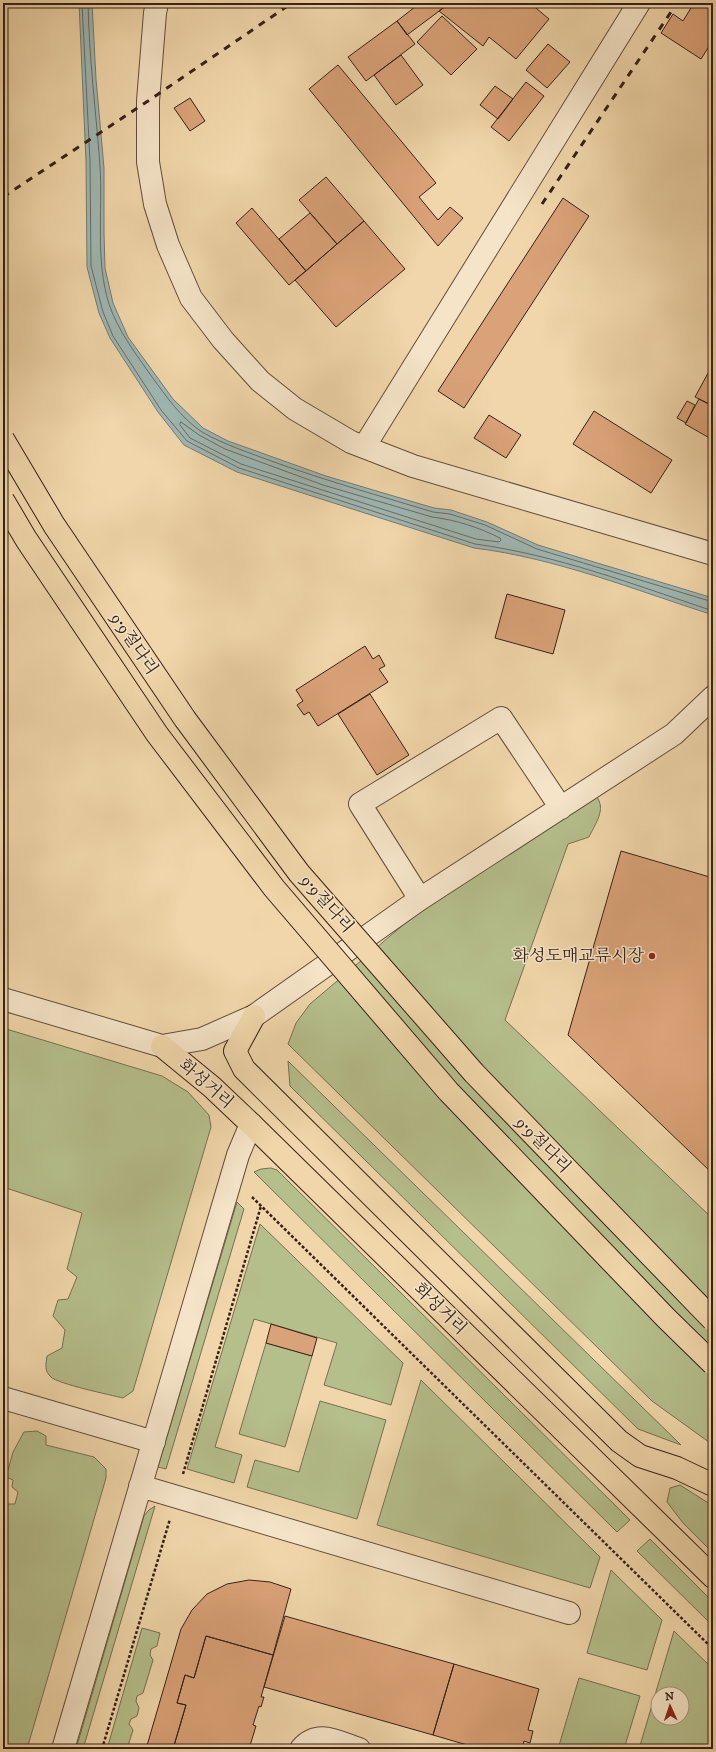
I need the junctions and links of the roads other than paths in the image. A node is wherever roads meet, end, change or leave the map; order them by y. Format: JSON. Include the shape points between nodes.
{"nodes":[{"id":1,"x":157,"y":3,"type":"edge"},
{"id":2,"x":639,"y":3,"type":"edge"},
{"id":3,"x":3,"y":439,"type":"edge"},
{"id":4,"x":364,"y":447,"type":"junction"},
{"id":5,"x":3,"y":500,"type":"edge"},
{"id":6,"x":713,"y":554,"type":"edge"},
{"id":7,"x":713,"y":697,"type":"edge"},
{"id":8,"x":561,"y":808,"type":"junction"},
{"id":9,"x":420,"y":899,"type":"junction"},
{"id":10,"x":3,"y":999,"type":"edge"},
{"id":11,"x":254,"y":1016,"type":"junction"},
{"id":12,"x":162,"y":1046,"type":"junction"},
{"id":13,"x":250,"y":1124,"type":"junction"},
{"id":14,"x":713,"y":1320,"type":"edge"},
{"id":15,"x":713,"y":1364,"type":"edge"},
{"id":16,"x":3,"y":1398,"type":"edge"},
{"id":17,"x":154,"y":1442,"type":"junction"},
{"id":18,"x":713,"y":1485,"type":"edge"},
{"id":19,"x":140,"y":1486,"type":"junction"},
{"id":20,"x":713,"y":1577,"type":"edge"},
{"id":21,"x":569,"y":1613,"type":"dead end"},
{"id":22,"x":63,"y":1749,"type":"edge"},
{"id":23,"x":301,"y":1749,"type":"edge"},
{"id":24,"x":359,"y":1749,"type":"edge"}],
"edges":[{"from":1,"to":4,"type":"street","via":[[148,101],[148,162],[155,204],[168,245],[191,298],[223,340],[260,381],[295,409]]},
{"from":2,"to":4,"type":"street"},
{"from":3,"to":14,"type":"main road","name":"9·9절다리","bridge":true,"via":[[54,525],[185,719],[299,873],[474,1073]]},
{"from":4,"to":6,"type":"street","via":[[413,466]]},
{"from":5,"to":15,"type":"main road","name":"9·9절다리","bridge":true,"via":[[26,539],[157,734],[274,888],[448,1092]]},
{"from":7,"to":8,"type":"street","via":[[674,734]]},
{"from":8,"to":9,"type":"street"},
{"from":8,"to":9,"type":"street","via":[[501,718],[360,804]]},
{"from":9,"to":11,"type":"street"},
{"from":10,"to":12,"type":"street"},
{"from":11,"to":12,"type":"street","via":[[202,1039]]},
{"from":11,"to":18,"type":"main road","name":"화성거리","via":[[235,1051],[244,1069],[619,1441],[640,1456],[677,1468]]},
{"from":12,"to":13,"type":"main road","name":"화성거리","via":[[212,1087]]},
{"from":13,"to":17,"type":"street","via":[[231,1177]]},
{"from":13,"to":20,"type":"main road","name":"화성거리"},
{"from":16,"to":17,"type":"street"},
{"from":17,"to":19,"type":"street"},
{"from":19,"to":21,"type":"street"},
{"from":19,"to":22,"type":"street"},
{"from":23,"to":24,"type":"street","via":[[308,1741],[320,1737]]}]}
